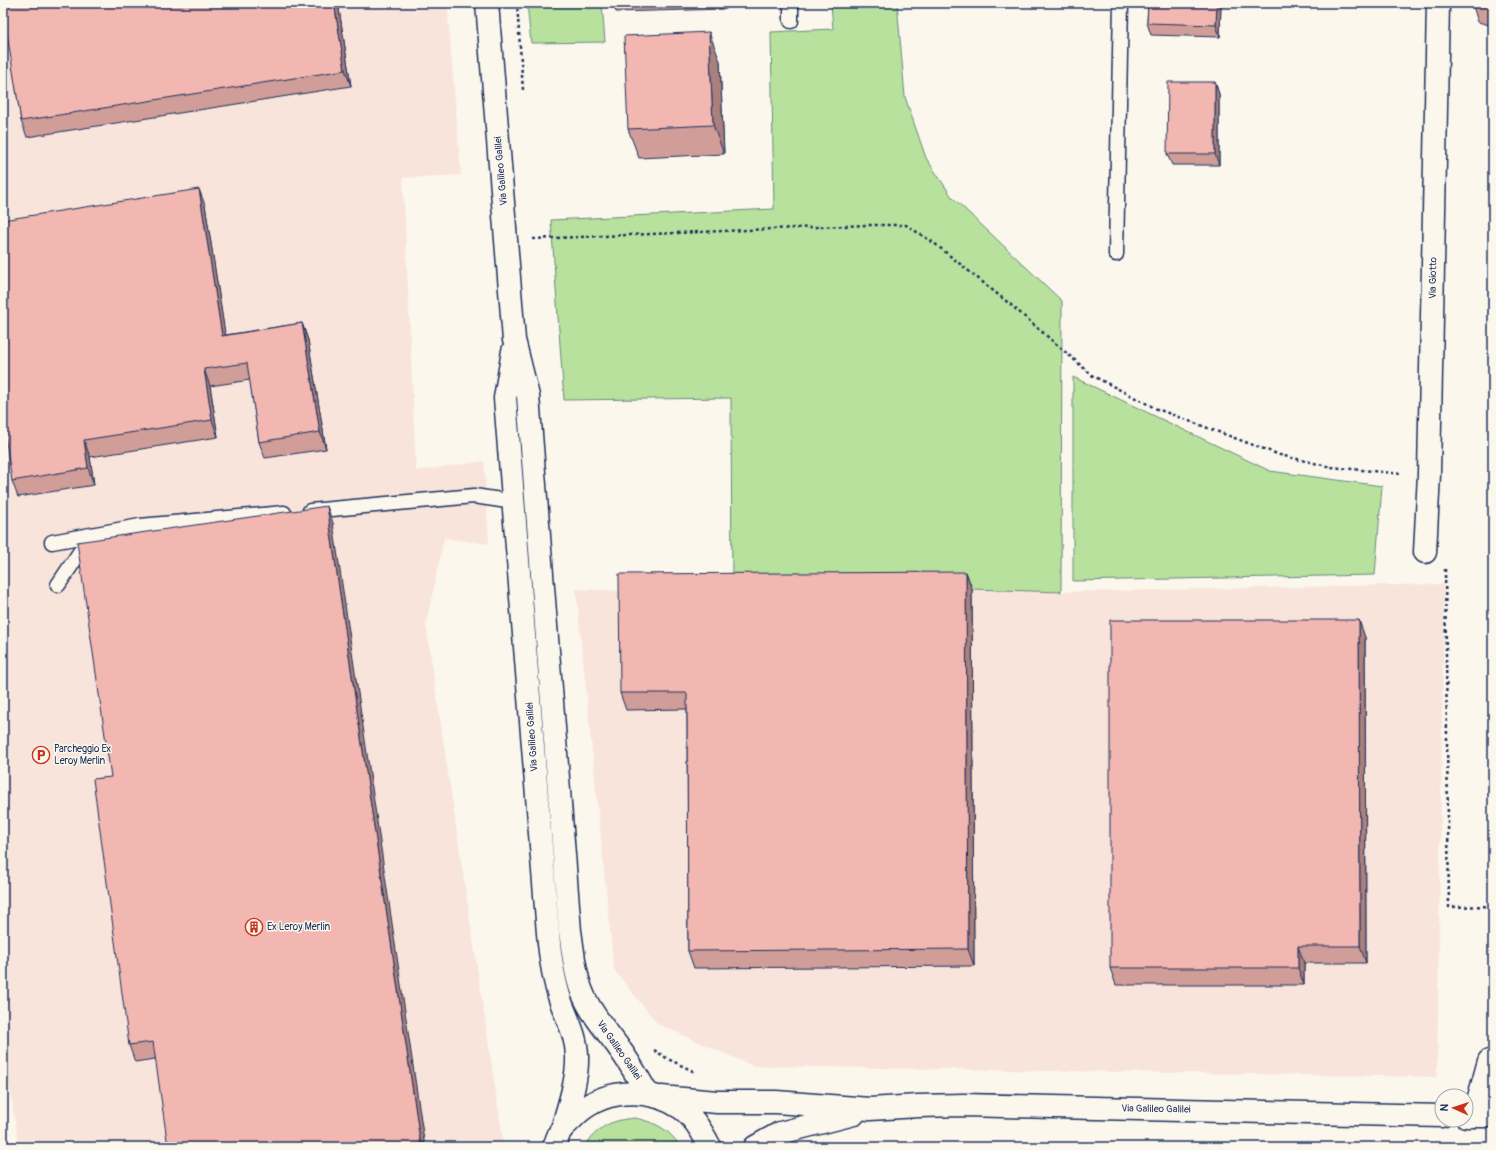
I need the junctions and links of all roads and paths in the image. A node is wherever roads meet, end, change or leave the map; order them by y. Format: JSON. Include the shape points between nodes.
{"nodes":[{"id":1,"x":487,"y":3,"type":"edge"},
{"id":2,"x":517,"y":3,"type":"edge"},
{"id":3,"x":791,"y":3,"type":"edge"},
{"id":4,"x":1121,"y":3,"type":"edge"},
{"id":5,"x":1438,"y":3,"type":"edge"},
{"id":6,"x":790,"y":20,"type":"dead end"},
{"id":7,"x":524,"y":98,"type":"dead end"},
{"id":8,"x":533,"y":232,"type":"dead end"},
{"id":9,"x":1116,"y":254,"type":"dead end"},
{"id":10,"x":514,"y":340,"type":"junction"},
{"id":11,"x":1429,"y":474,"type":"junction"},
{"id":12,"x":514,"y":502,"type":"junction"},
{"id":13,"x":90,"y":536,"type":"junction"},
{"id":14,"x":52,"y":542,"type":"dead end"},
{"id":15,"x":1425,"y":552,"type":"joint"},
{"id":16,"x":58,"y":585,"type":"dead end"},
{"id":17,"x":1493,"y":906,"type":"edge"},
{"id":18,"x":651,"y":1048,"type":"dead end"},
{"id":19,"x":1493,"y":1061,"type":"edge"},
{"id":20,"x":699,"y":1073,"type":"dead end"},
{"id":21,"x":655,"y":1096,"type":"junction"},
{"id":22,"x":870,"y":1109,"type":"junction"},
{"id":23,"x":1434,"y":1116,"type":"edge"},
{"id":24,"x":1478,"y":1116,"type":"edge"},
{"id":25,"x":558,"y":1138,"type":"edge"},
{"id":26,"x":710,"y":1147,"type":"edge"},
{"id":27,"x":755,"y":1147,"type":"edge"}],
"edges":[{"from":1,"to":10,"type":"street","name":"Via Galileo Galilei"},
{"from":2,"to":7,"type":"path"},
{"from":3,"to":6,"type":"lane"},
{"from":4,"to":9,"type":"lane"},
{"from":5,"to":11,"type":"street","name":"Via Giotto"},
{"from":8,"to":11,"type":"path","via":[[533,239],[906,225],[934,243],[1011,305],[1093,376],[1157,409],[1280,455],[1331,467],[1398,474]]},
{"from":10,"to":12,"type":"street","name":"Via Galileo Galilei","via":[[505,398]]},
{"from":10,"to":21,"type":"street","name":"Via Galileo Galilei","via":[[528,396],[575,967],[580,988],[589,1007]]},
{"from":11,"to":15,"type":"street","name":"Via Giotto"},
{"from":12,"to":13,"type":"lane","via":[[474,496],[140,526]]},
{"from":12,"to":25,"type":"street","name":"Via Galileo Galilei","via":[[549,941],[556,983],[573,1030],[578,1059],[572,1095]]},
{"from":13,"to":14,"type":"lane"},
{"from":13,"to":16,"type":"lane"},
{"from":15,"to":17,"type":"path","via":[[1444,554],[1449,907]]},
{"from":18,"to":20,"type":"path"},
{"from":19,"to":24,"type":"street","via":[[1489,1061]]},
{"from":21,"to":22,"type":"street","name":"Via Galileo Galilei","via":[[717,1102],[776,1102]]},
{"from":21,"to":25,"type":"street","via":[[633,1092],[606,1096],[581,1109]]},
{"from":21,"to":26,"type":"street","via":[[682,1109],[698,1126]]},
{"from":22,"to":23,"type":"street","name":"Via Galileo Galilei","via":[[963,1105]]},
{"from":22,"to":27,"type":"street","name":"Via Galileo Galilei","via":[[780,1133]]}]}
